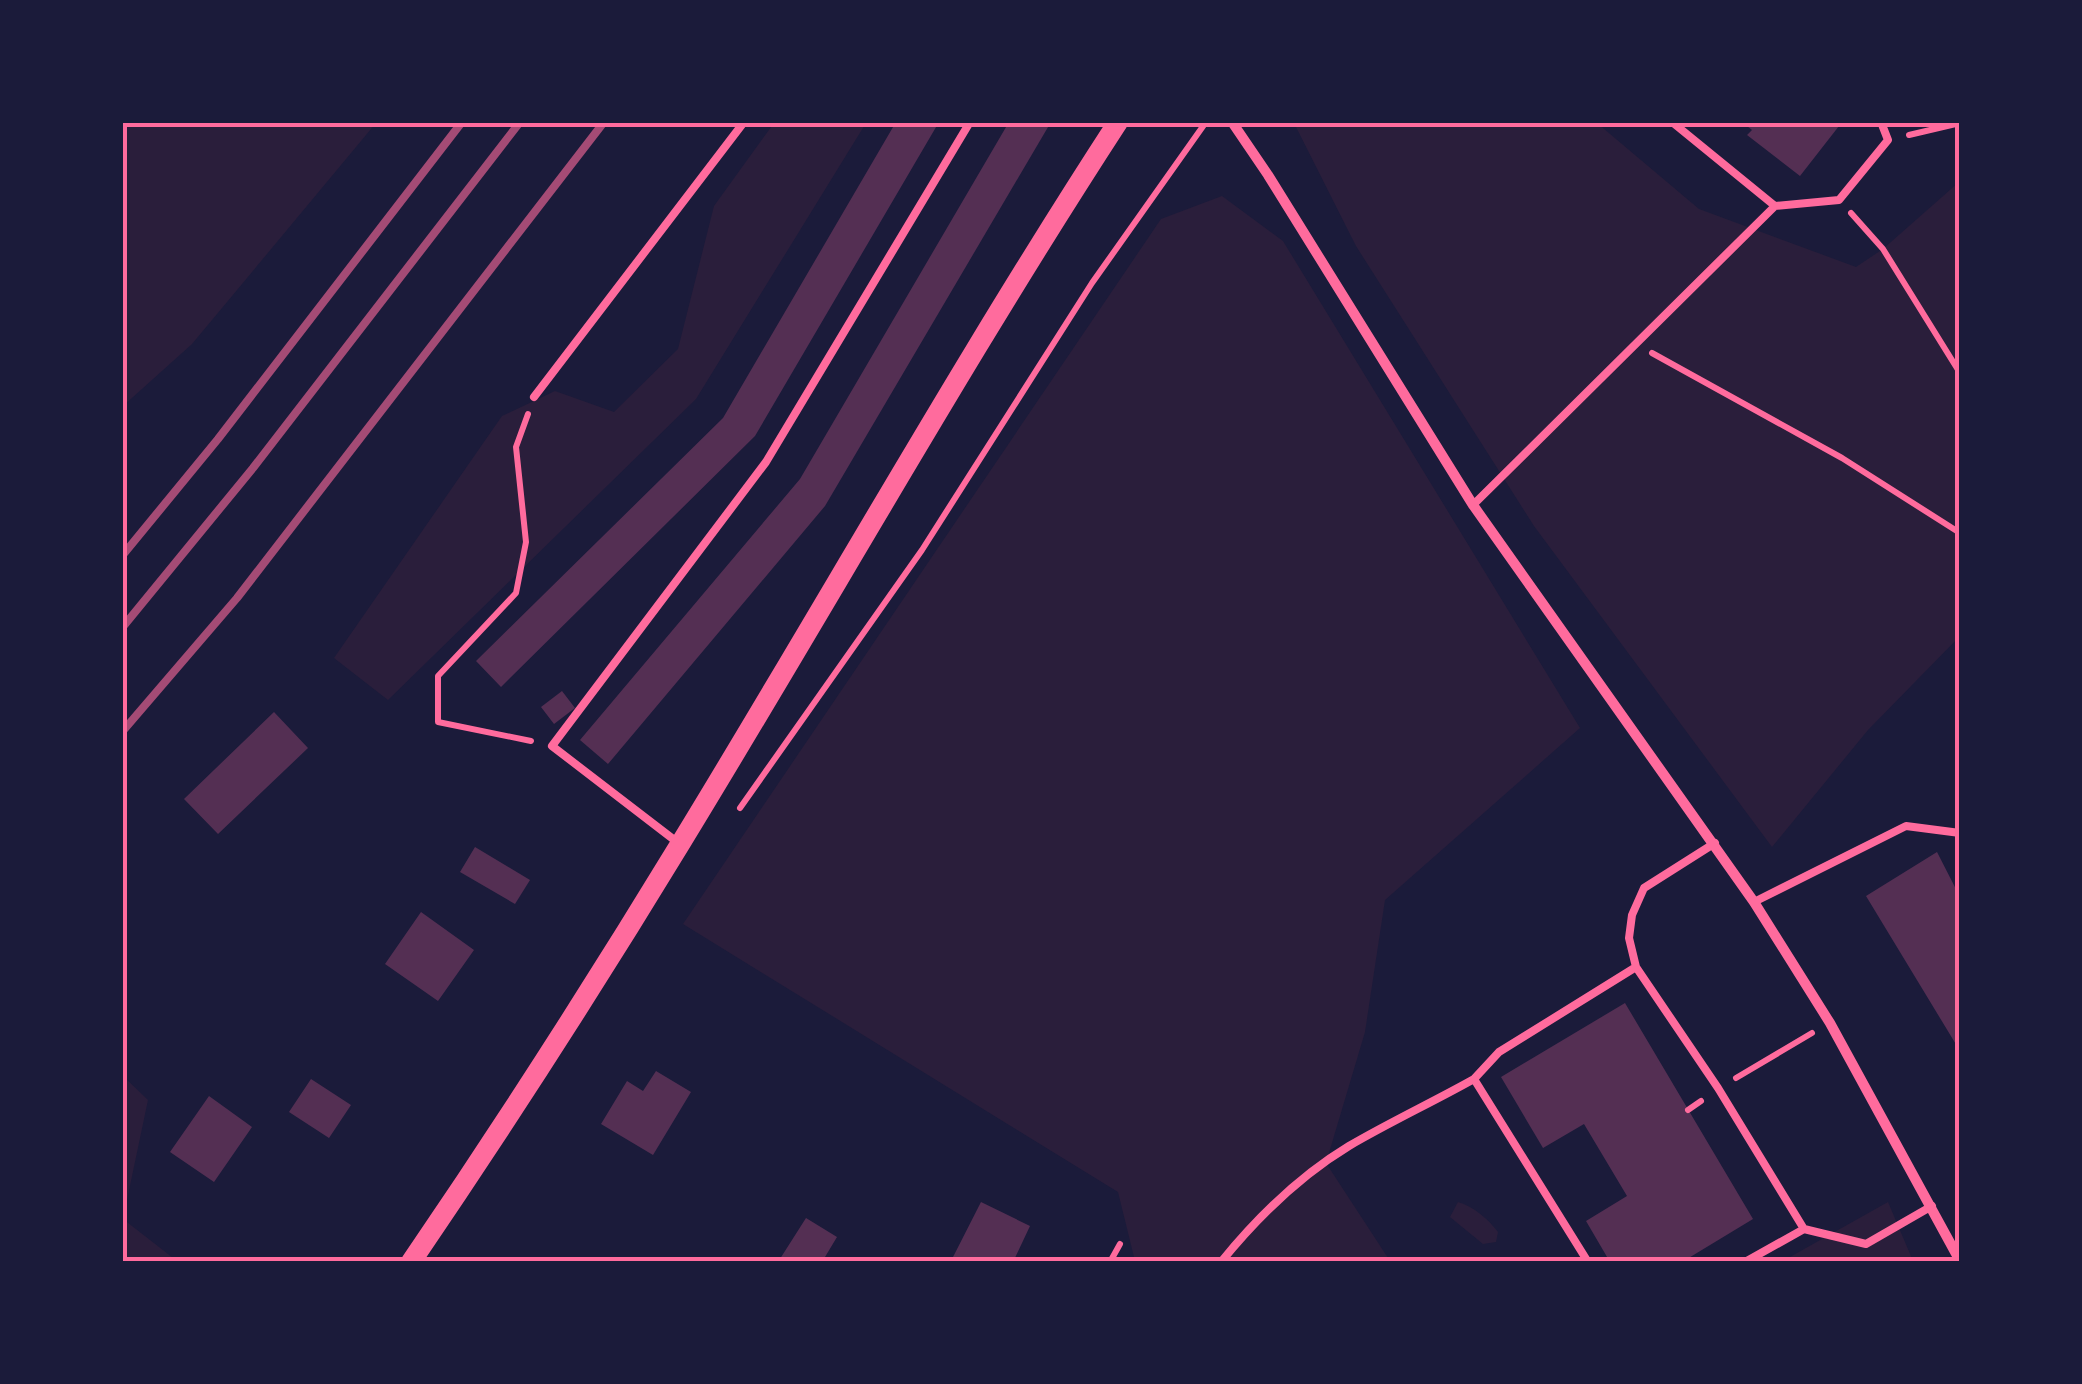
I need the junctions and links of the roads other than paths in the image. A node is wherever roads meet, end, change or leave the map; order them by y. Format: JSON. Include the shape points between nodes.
{"nodes":[{"id":1,"x":744,"y":122,"type":"edge"},
{"id":2,"x":970,"y":122,"type":"edge"},
{"id":3,"x":1118,"y":122,"type":"edge"},
{"id":4,"x":1232,"y":122,"type":"edge"},
{"id":5,"x":1672,"y":122,"type":"edge"},
{"id":6,"x":1881,"y":122,"type":"edge"},
{"id":7,"x":1775,"y":206,"type":"junction"},
{"id":8,"x":534,"y":397,"type":"road end"},
{"id":9,"x":1473,"y":505,"type":"junction"},
{"id":10,"x":1960,"y":833,"type":"edge"},
{"id":11,"x":1715,"y":843,"type":"junction"},
{"id":12,"x":680,"y":844,"type":"junction"},
{"id":13,"x":1754,"y":902,"type":"junction"},
{"id":14,"x":1636,"y":966,"type":"junction"},
{"id":15,"x":1474,"y":1079,"type":"junction"},
{"id":16,"x":1932,"y":1206,"type":"junction"},
{"id":17,"x":1804,"y":1229,"type":"junction"},
{"id":18,"x":1960,"y":1261,"type":"edge"},
{"id":19,"x":410,"y":1262,"type":"edge"},
{"id":20,"x":1222,"y":1262,"type":"edge"},
{"id":21,"x":1588,"y":1262,"type":"edge"},
{"id":22,"x":1746,"y":1262,"type":"edge"}],
"edges":[{"from":1,"to":8,"type":"lane"},
{"from":2,"to":12,"type":"lane","via":[[766,462],[552,746]]},
{"from":3,"to":12,"type":"main road"},
{"from":4,"to":9,"type":"street"},
{"from":5,"to":7,"type":"lane"},
{"from":6,"to":7,"type":"lane","via":[[1888,140],[1838,200]]},
{"from":7,"to":9,"type":"lane"},
{"from":9,"to":11,"type":"street"},
{"from":10,"to":13,"type":"lane","via":[[1906,826]]},
{"from":11,"to":13,"type":"street"},
{"from":11,"to":14,"type":"lane","via":[[1644,888],[1628,938]]},
{"from":12,"to":19,"type":"main road"},
{"from":13,"to":16,"type":"street"},
{"from":14,"to":15,"type":"lane","via":[[1499,1052]]},
{"from":14,"to":17,"type":"lane"},
{"from":15,"to":20,"type":"lane","via":[[1346,1148],[1288,1193]]},
{"from":15,"to":21,"type":"lane"},
{"from":16,"to":17,"type":"lane","via":[[1866,1244]]},
{"from":16,"to":18,"type":"street"},
{"from":17,"to":22,"type":"lane"}]}
